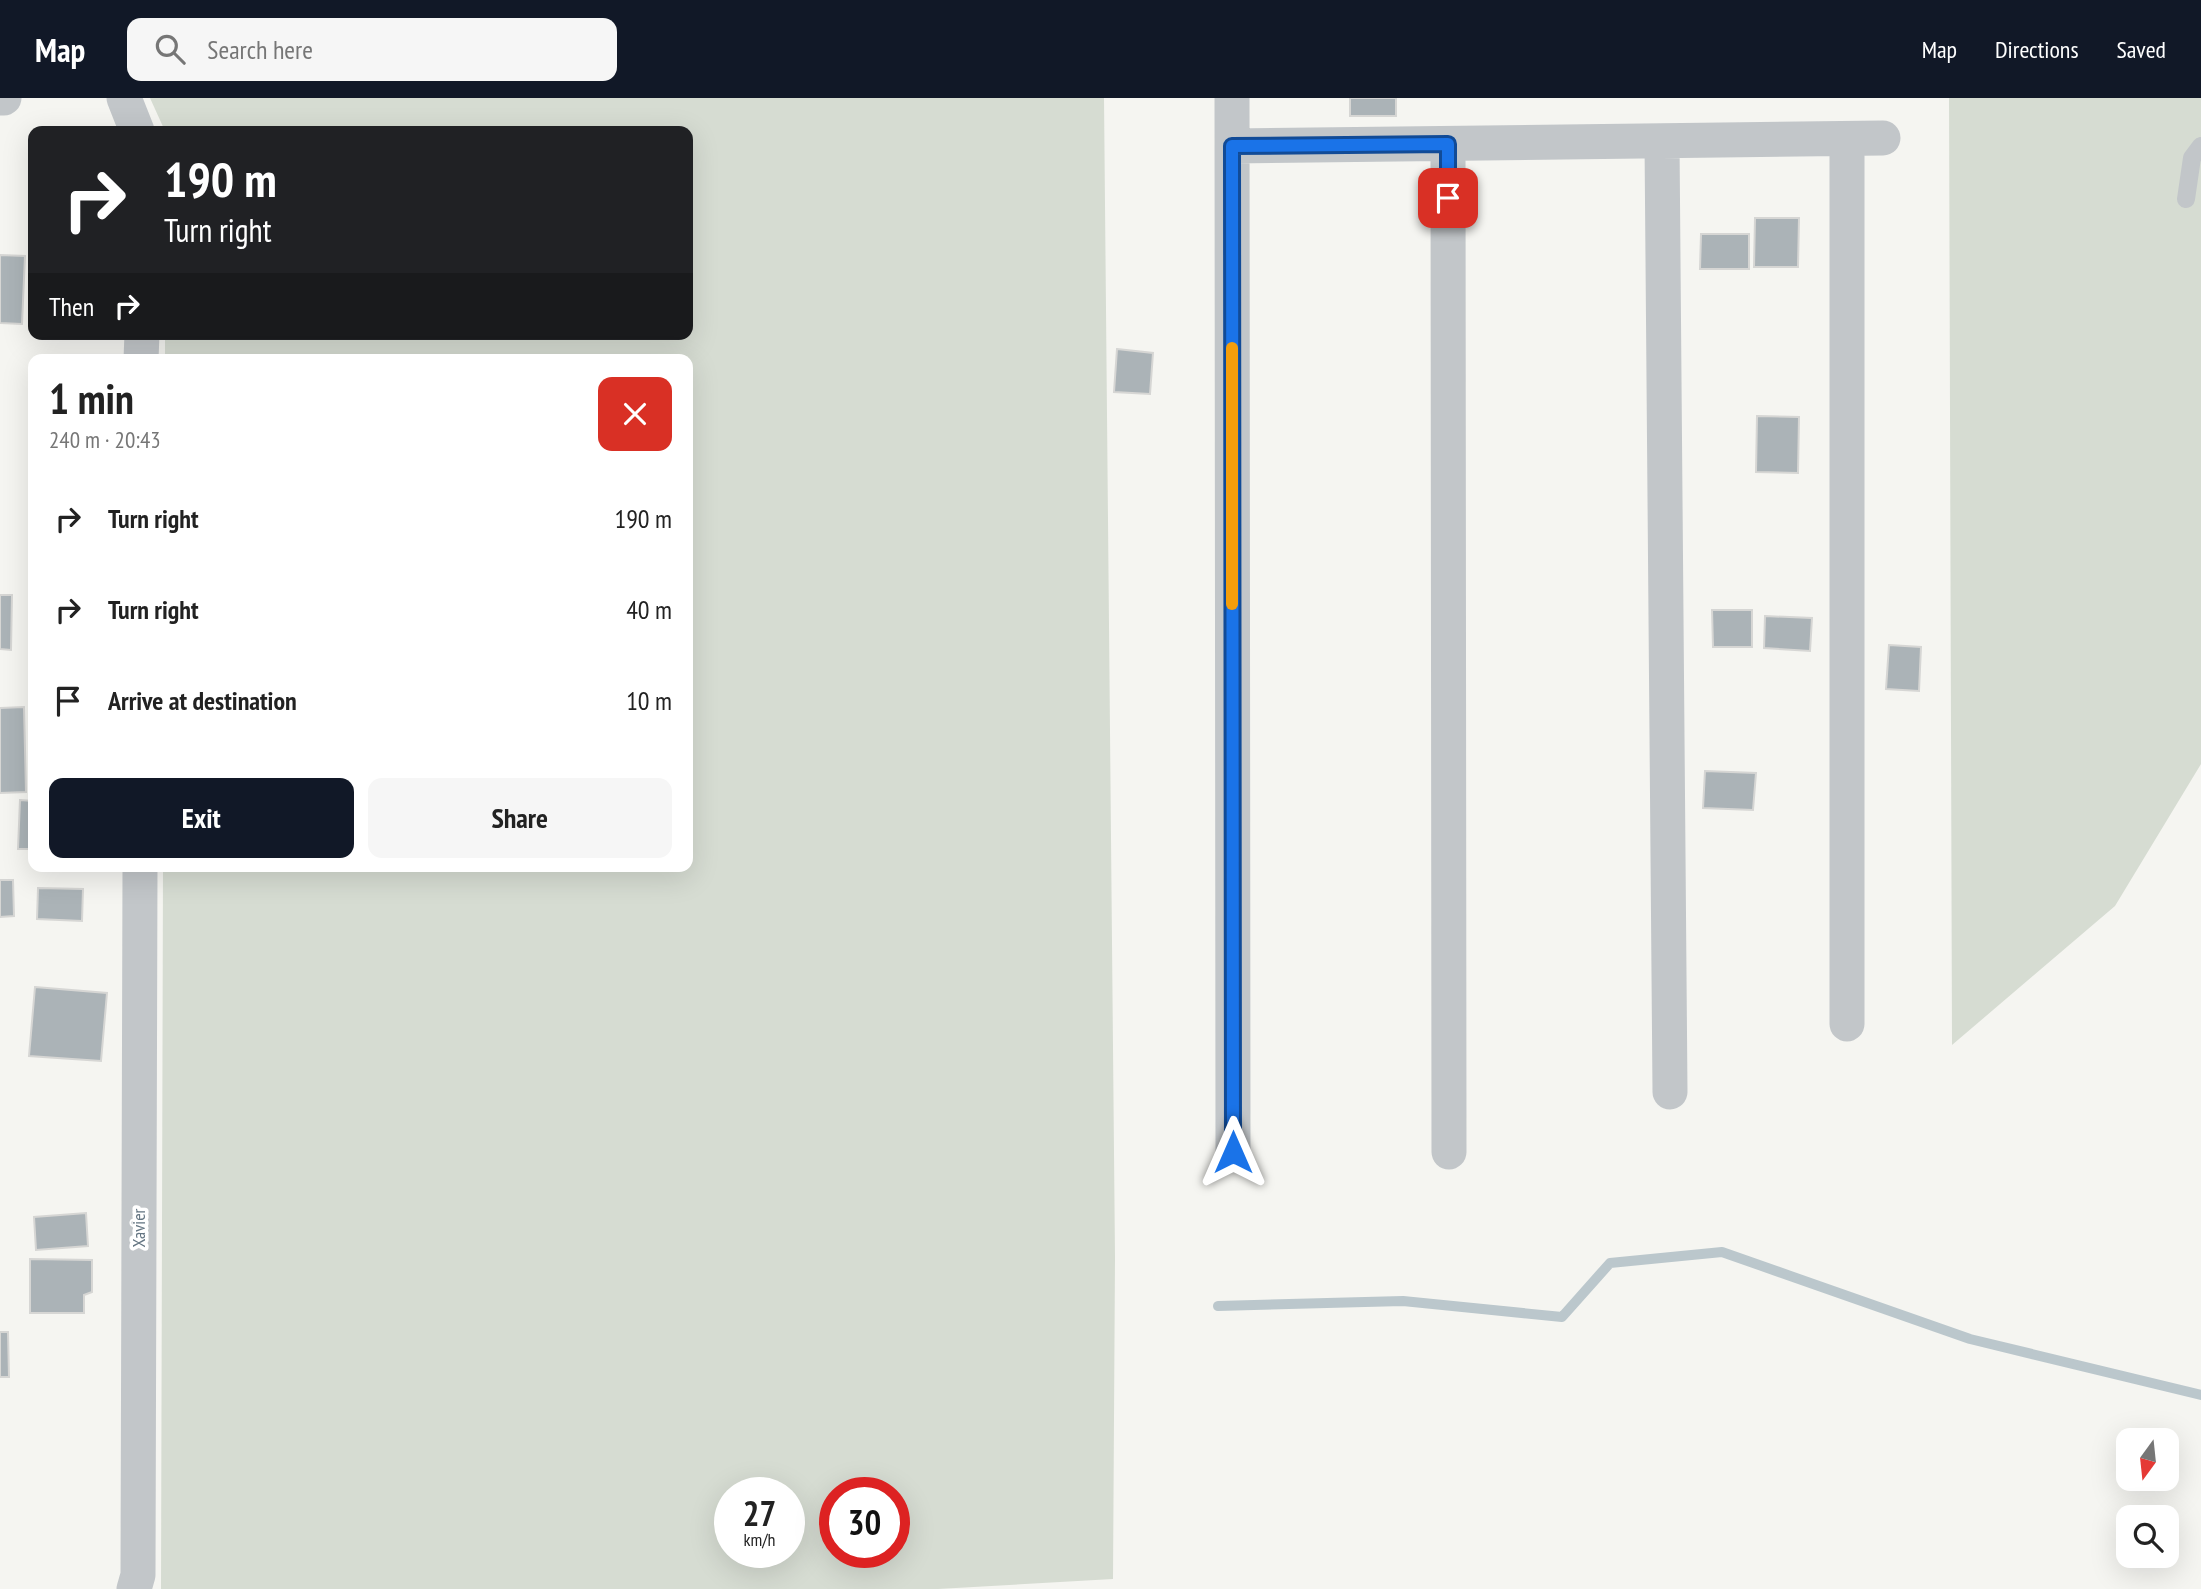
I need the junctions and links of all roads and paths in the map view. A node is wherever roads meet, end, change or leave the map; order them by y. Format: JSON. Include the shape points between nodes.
{"nodes":[{"id":1,"x":124,"y":98,"type":"edge"},
{"id":2,"x":1231,"y":98,"type":"edge"},
{"id":3,"x":135,"y":126,"type":"edge"},
{"id":4,"x":1883,"y":138,"type":"dead end"},
{"id":5,"x":1847,"y":139,"type":"junction"},
{"id":6,"x":1662,"y":141,"type":"junction"},
{"id":7,"x":1448,"y":144,"type":"junction"},
{"id":8,"x":1232,"y":146,"type":"junction"},
{"id":9,"x":2201,"y":146,"type":"edge"},
{"id":10,"x":2186,"y":199,"type":"dead end"},
{"id":11,"x":140,"y":872,"type":"edge"},
{"id":12,"x":1847,"y":1024,"type":"dead end"},
{"id":13,"x":1670,"y":1092,"type":"dead end"},
{"id":14,"x":1233,"y":1152,"type":"dead end"},
{"id":15,"x":1449,"y":1152,"type":"dead end"},
{"id":16,"x":134,"y":1589,"type":"edge"}],
"edges":[{"from":1,"to":3,"type":"street"},
{"from":2,"to":8,"type":"street"},
{"from":4,"to":5,"type":"street"},
{"from":5,"to":6,"type":"street"},
{"from":5,"to":12,"type":"street"},
{"from":6,"to":7,"type":"street"},
{"from":6,"to":13,"type":"street"},
{"from":7,"to":8,"type":"street"},
{"from":7,"to":15,"type":"street"},
{"from":8,"to":14,"type":"street"},
{"from":9,"to":10,"type":"lane","via":[[2192,158]]},
{"from":11,"to":16,"type":"street","name":"Xavier","via":[[138,1575]]}]}
